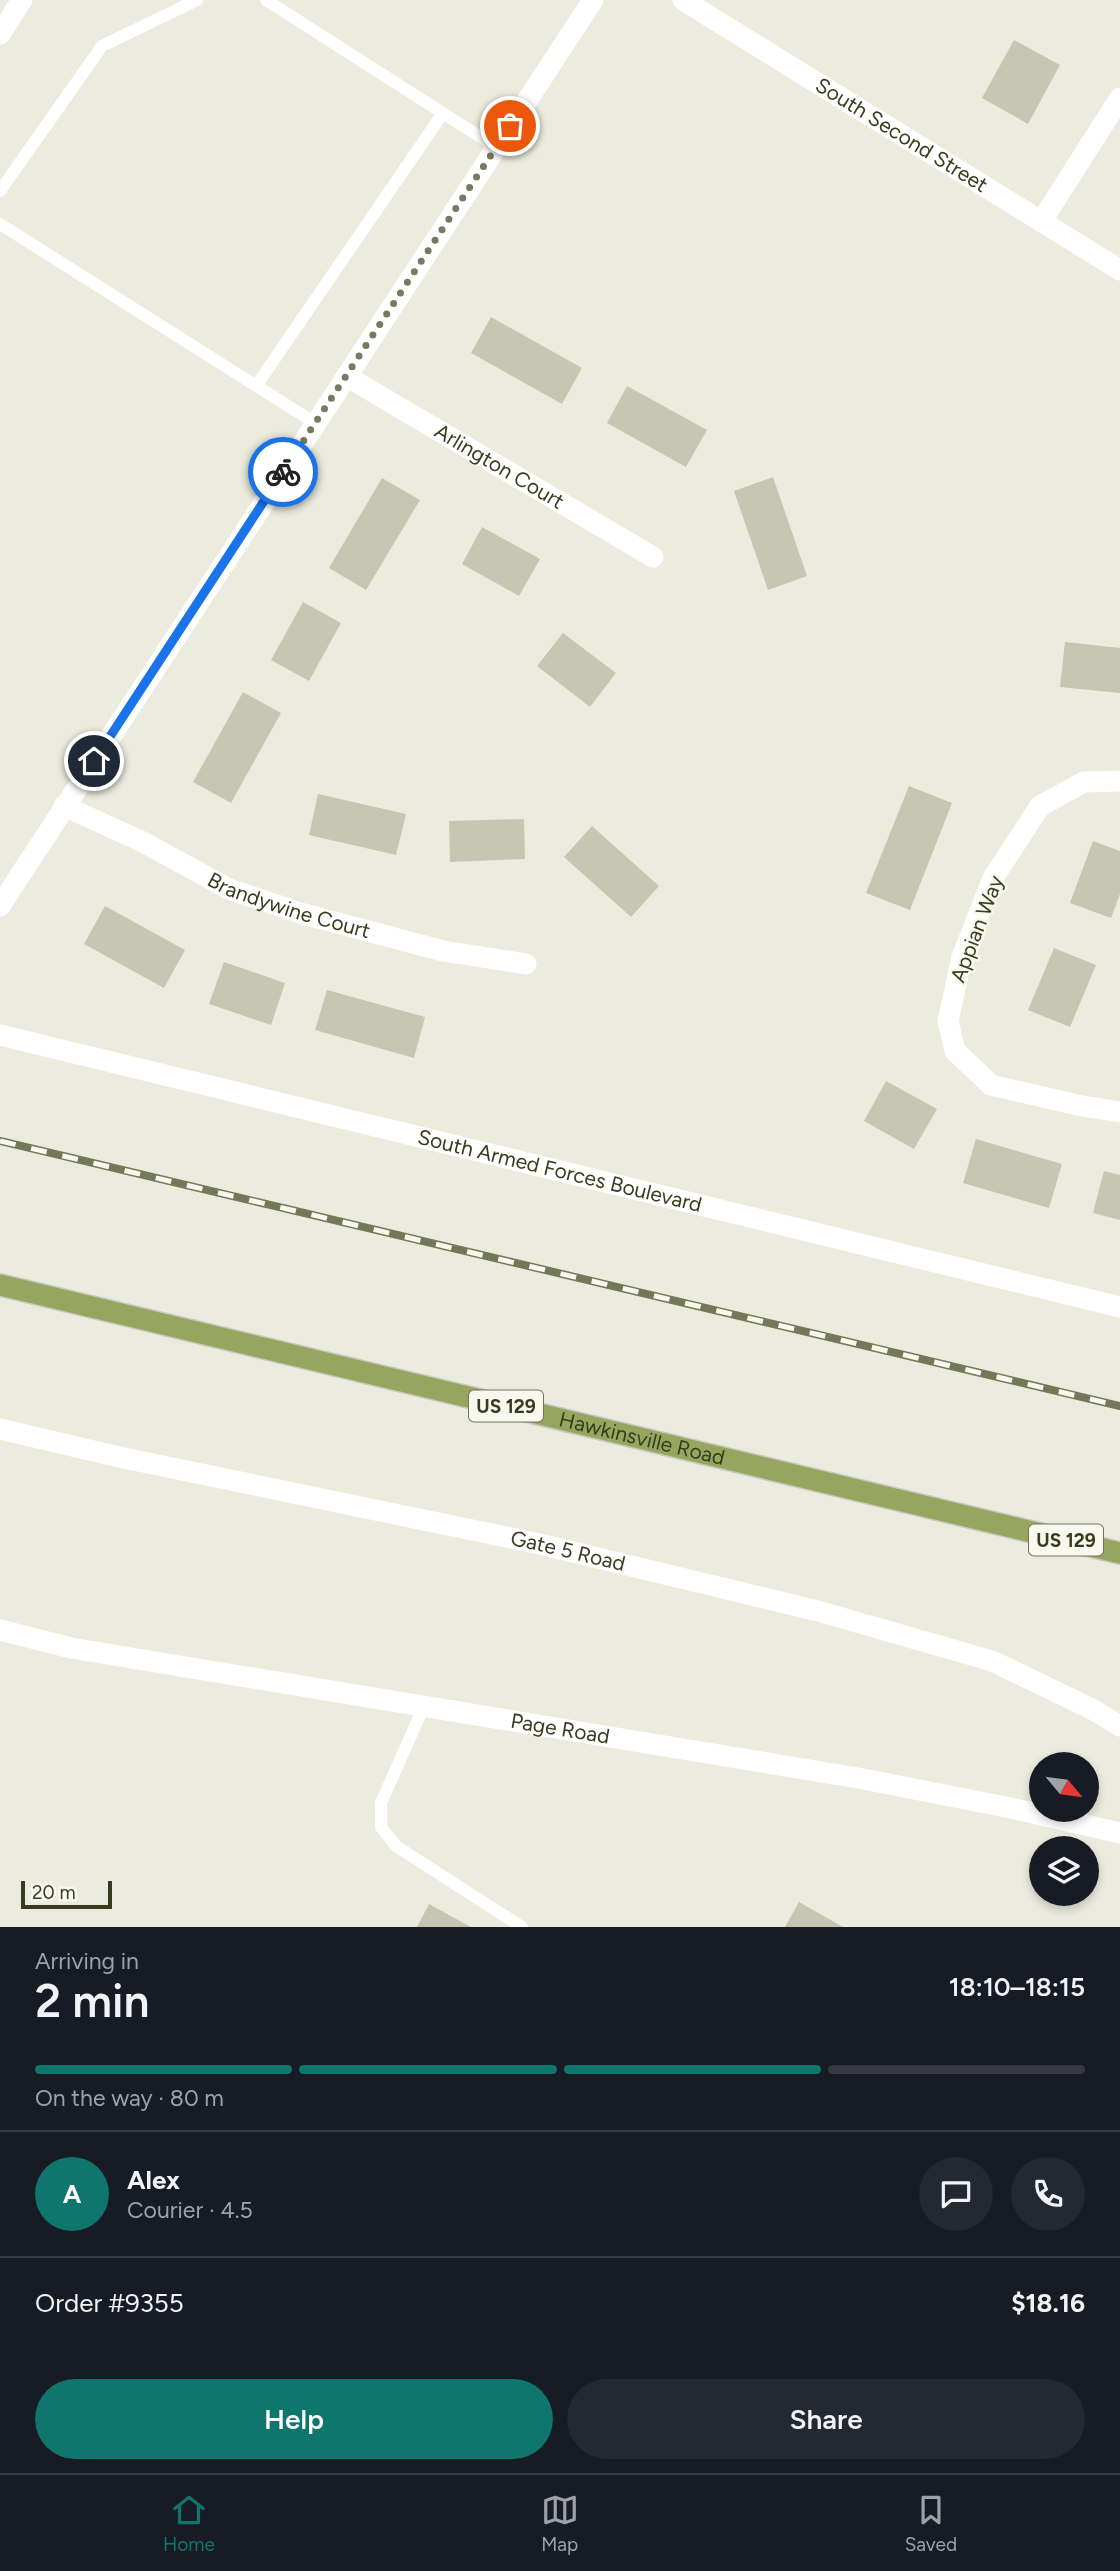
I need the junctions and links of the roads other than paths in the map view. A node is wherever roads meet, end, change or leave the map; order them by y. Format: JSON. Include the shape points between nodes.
{"nodes":[{"id":1,"x":22,"y":0,"type":"edge"},
{"id":2,"x":197,"y":0,"type":"edge"},
{"id":3,"x":266,"y":0,"type":"edge"},
{"id":4,"x":593,"y":0,"type":"edge"},
{"id":5,"x":683,"y":0,"type":"edge"},
{"id":6,"x":0,"y":34,"type":"edge"},
{"id":7,"x":1120,"y":98,"type":"edge"},
{"id":8,"x":443,"y":113,"type":"junction"},
{"id":9,"x":496,"y":147,"type":"junction"},
{"id":10,"x":0,"y":191,"type":"edge"},
{"id":11,"x":1041,"y":222,"type":"junction"},
{"id":12,"x":0,"y":224,"type":"edge"},
{"id":13,"x":1120,"y":270,"type":"edge"},
{"id":14,"x":346,"y":376,"type":"junction"},
{"id":15,"x":257,"y":386,"type":"junction"},
{"id":16,"x":316,"y":423,"type":"junction"},
{"id":17,"x":653,"y":557,"type":"dead end"},
{"id":18,"x":1120,"y":781,"type":"edge"},
{"id":19,"x":64,"y":806,"type":"junction"},
{"id":20,"x":0,"y":906,"type":"edge"},
{"id":21,"x":526,"y":964,"type":"dead end"},
{"id":22,"x":0,"y":1035,"type":"edge"},
{"id":23,"x":1120,"y":1112,"type":"edge"},
{"id":24,"x":0,"y":1285,"type":"edge"},
{"id":25,"x":1120,"y":1307,"type":"edge"},
{"id":26,"x":0,"y":1429,"type":"edge"},
{"id":27,"x":1120,"y":1553,"type":"edge"},
{"id":28,"x":0,"y":1630,"type":"edge"},
{"id":29,"x":424,"y":1706,"type":"junction"},
{"id":30,"x":1120,"y":1726,"type":"edge"},
{"id":31,"x":1120,"y":1833,"type":"edge"},
{"id":32,"x":522,"y":1927,"type":"edge"}],
"edges":[{"from":1,"to":6,"type":"street"},
{"from":2,"to":10,"type":"lane","via":[[102,46]]},
{"from":3,"to":8,"type":"lane"},
{"from":4,"to":9,"type":"street"},
{"from":5,"to":11,"type":"street","name":"South Second Street"},
{"from":7,"to":11,"type":"street"},
{"from":8,"to":9,"type":"lane"},
{"from":8,"to":15,"type":"lane"},
{"from":9,"to":14,"type":"street"},
{"from":11,"to":13,"type":"street","name":"South Second Street"},
{"from":12,"to":15,"type":"lane"},
{"from":14,"to":16,"type":"street"},
{"from":14,"to":17,"type":"street","name":"Arlington Court"},
{"from":15,"to":16,"type":"lane"},
{"from":16,"to":19,"type":"street"},
{"from":18,"to":23,"type":"street","name":"Appian Way","via":[[1084,782],[1041,806],[993,878],[962,957],[948,1021],[955,1051],[991,1085]]},
{"from":19,"to":20,"type":"street"},
{"from":19,"to":21,"type":"street","name":"Brandywine Court","via":[[229,889],[443,951]]},
{"from":22,"to":25,"type":"street","name":"South Armed Forces Boulevard"},
{"from":24,"to":27,"type":"main road","name":"Hawkinsville Road","number":"US 129"},
{"from":26,"to":30,"type":"street","name":"Gate 5 Road","via":[[540,1544],[818,1611],[992,1661]]},
{"from":28,"to":29,"type":"street","name":"Page Road","via":[[71,1648]]},
{"from":29,"to":31,"type":"street","name":"Page Road","via":[[858,1778]]},
{"from":29,"to":32,"type":"lane","via":[[380,1803],[381,1827],[397,1846]]}]}
